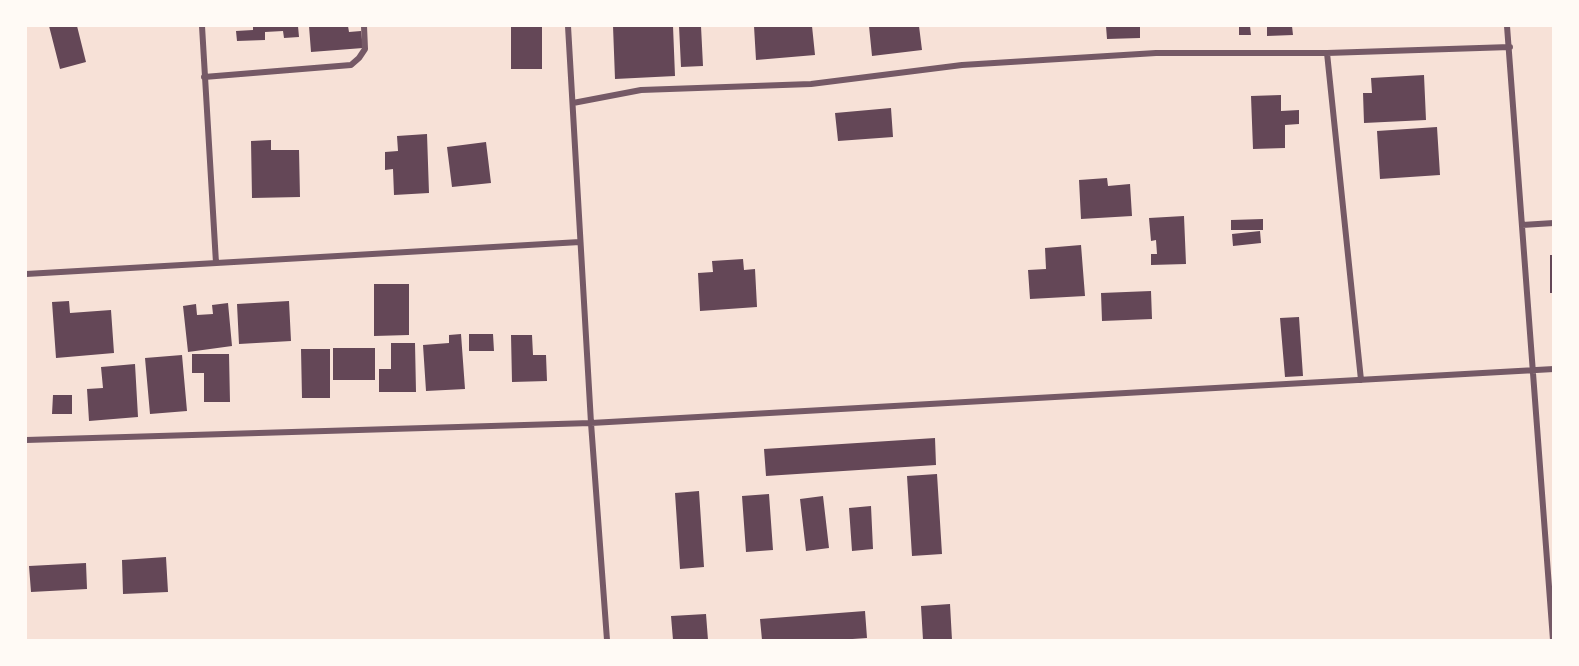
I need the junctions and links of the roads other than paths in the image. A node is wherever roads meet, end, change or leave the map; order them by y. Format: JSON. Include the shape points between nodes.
{"nodes":[{"id":1,"x":202,"y":26,"type":"edge"},
{"id":2,"x":364,"y":26,"type":"edge"},
{"id":3,"x":568,"y":26,"type":"edge"},
{"id":4,"x":1507,"y":26,"type":"edge"},
{"id":5,"x":1510,"y":47,"type":"junction"},
{"id":6,"x":1327,"y":53,"type":"junction"},
{"id":7,"x":204,"y":77,"type":"junction"},
{"id":8,"x":573,"y":103,"type":"junction"},
{"id":9,"x":1554,"y":223,"type":"edge"},
{"id":10,"x":1522,"y":225,"type":"junction"},
{"id":11,"x":580,"y":242,"type":"junction"},
{"id":12,"x":216,"y":263,"type":"junction"},
{"id":13,"x":26,"y":274,"type":"edge"},
{"id":14,"x":1554,"y":369,"type":"edge"},
{"id":15,"x":1533,"y":370,"type":"junction"},
{"id":16,"x":1361,"y":380,"type":"junction"},
{"id":17,"x":591,"y":423,"type":"junction"},
{"id":18,"x":26,"y":440,"type":"edge"},
{"id":19,"x":607,"y":640,"type":"edge"},
{"id":20,"x":1553,"y":640,"type":"edge"}],
"edges":[{"from":1,"to":7,"type":"street"},
{"from":2,"to":7,"type":"street","via":[[365,49],[351,65]]},
{"from":3,"to":8,"type":"street"},
{"from":4,"to":5,"type":"street"},
{"from":5,"to":6,"type":"street"},
{"from":5,"to":10,"type":"street"},
{"from":6,"to":8,"type":"street","via":[[1156,53],[962,65],[811,84],[641,90]]},
{"from":6,"to":16,"type":"street"},
{"from":7,"to":12,"type":"street"},
{"from":8,"to":11,"type":"street"},
{"from":9,"to":10,"type":"street"},
{"from":10,"to":15,"type":"street"},
{"from":11,"to":12,"type":"street"},
{"from":11,"to":17,"type":"street"},
{"from":12,"to":13,"type":"street"},
{"from":14,"to":15,"type":"street"},
{"from":15,"to":16,"type":"street"},
{"from":15,"to":20,"type":"street"},
{"from":16,"to":17,"type":"street"},
{"from":17,"to":18,"type":"street"},
{"from":17,"to":19,"type":"street"}]}
